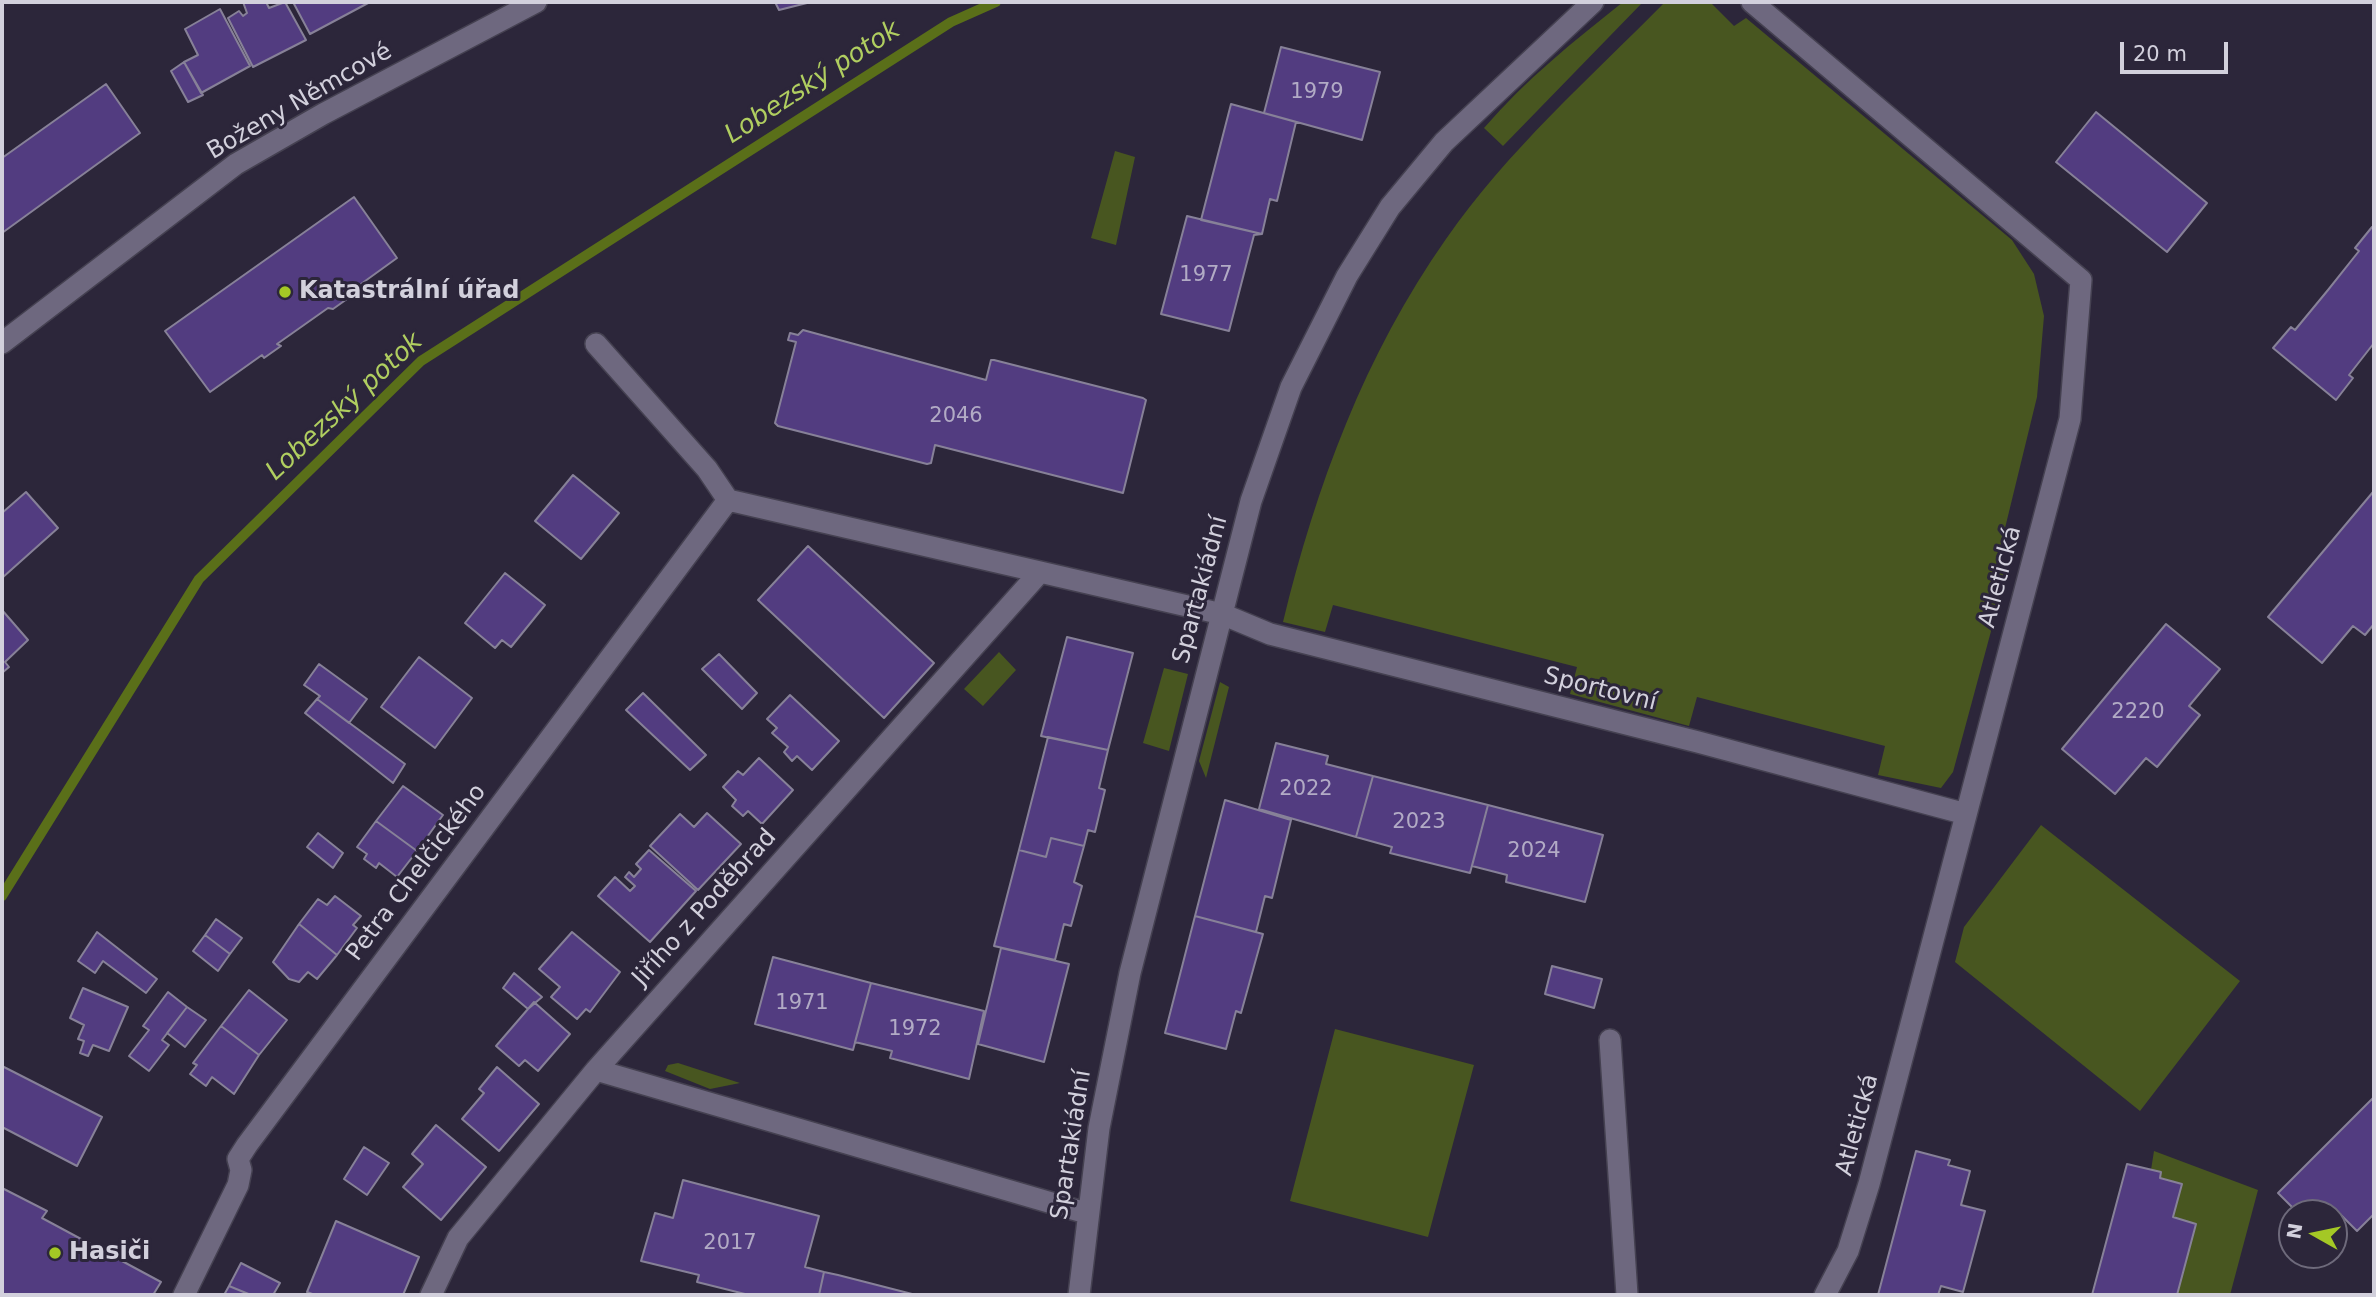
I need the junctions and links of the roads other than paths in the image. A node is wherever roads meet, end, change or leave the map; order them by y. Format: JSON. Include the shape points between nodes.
{"nodes":[{"id":1,"x":536,"y":2,"type":"edge"},
{"id":2,"x":1593,"y":2,"type":"edge"},
{"id":3,"x":1752,"y":2,"type":"edge"},
{"id":4,"x":2,"y":343,"type":"edge"},
{"id":5,"x":596,"y":344,"type":"dead end"},
{"id":6,"x":729,"y":500,"type":"junction"},
{"id":7,"x":1040,"y":572,"type":"junction"},
{"id":8,"x":1222,"y":614,"type":"junction"},
{"id":9,"x":1966,"y":814,"type":"junction"},
{"id":10,"x":1610,"y":1040,"type":"dead end"},
{"id":11,"x":596,"y":1070,"type":"junction"},
{"id":12,"x":1086,"y":1213,"type":"junction"},
{"id":13,"x":184,"y":1295,"type":"edge"},
{"id":14,"x":431,"y":1295,"type":"edge"},
{"id":15,"x":1079,"y":1295,"type":"edge"},
{"id":16,"x":1627,"y":1295,"type":"edge"},
{"id":17,"x":1825,"y":1295,"type":"edge"}],
"edges":[{"from":1,"to":4,"type":"street","name":"Boženy Němcové","via":[[236,164]]},
{"from":2,"to":8,"type":"street","name":"Spartakiádní","via":[[1444,142],[1390,207],[1347,276],[1291,387],[1251,501]]},
{"from":3,"to":9,"type":"street","name":"Atletická","via":[[2081,279],[2070,419]]},
{"from":5,"to":6,"type":"street"},
{"from":6,"to":7,"type":"street","name":"Sportovní"},
{"from":6,"to":13,"type":"street","name":"Petra Chelčického","via":[[247,1145],[238,1159],[238,1185]]},
{"from":7,"to":8,"type":"street","name":"Sportovní"},
{"from":7,"to":11,"type":"street","name":"Jiřího z Poděbrad"},
{"from":8,"to":9,"type":"street","name":"Sportovní","via":[[1270,634]]},
{"from":8,"to":12,"type":"street","name":"Spartakiádní","via":[[1130,973]]},
{"from":9,"to":17,"type":"street","name":"Atletická","via":[[1869,1184],[1848,1251]]},
{"from":10,"to":16,"type":"street"},
{"from":11,"to":12,"type":"street"},
{"from":11,"to":14,"type":"street","name":"Jiřího z Poděbrad","via":[[458,1238]]},
{"from":12,"to":15,"type":"street","name":"Spartakiádní"}]}
